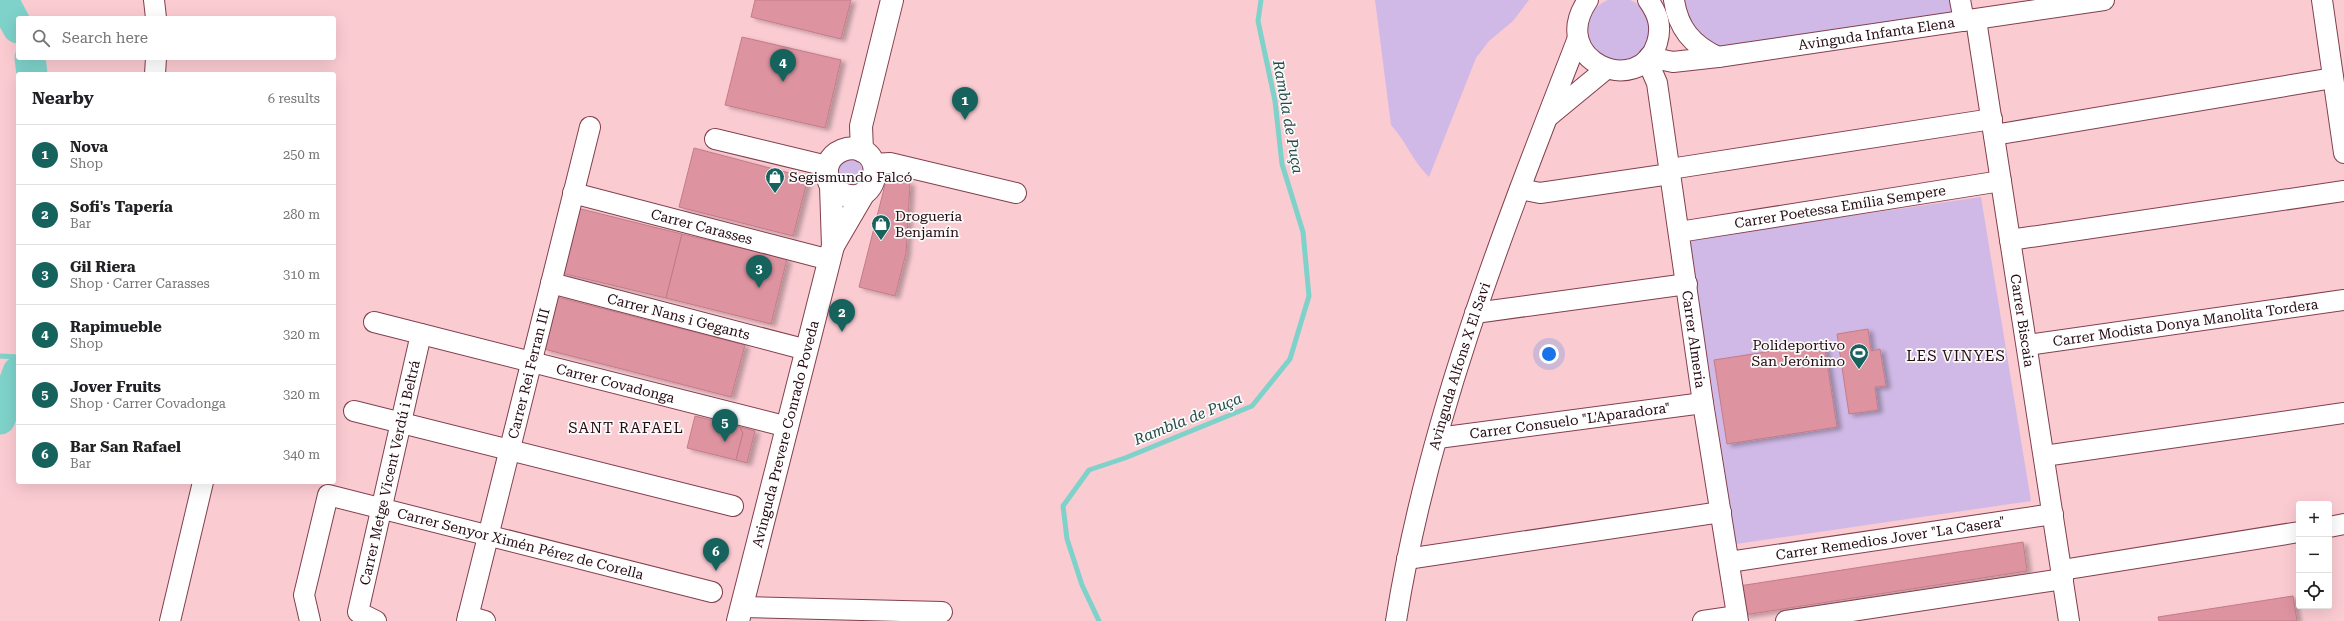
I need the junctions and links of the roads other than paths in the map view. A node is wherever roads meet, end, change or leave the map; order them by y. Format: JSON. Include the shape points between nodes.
{"nodes":[{"id":1,"x":154,"y":0,"type":"edge"},
{"id":2,"x":892,"y":0,"type":"edge"},
{"id":3,"x":1648,"y":0,"type":"edge"},
{"id":4,"x":1674,"y":0,"type":"edge"},
{"id":5,"x":1960,"y":0,"type":"edge"},
{"id":6,"x":2104,"y":0,"type":"edge"},
{"id":7,"x":2322,"y":0,"type":"edge"},
{"id":8,"x":1581,"y":4,"type":"edge"},
{"id":9,"x":1980,"y":15,"type":"edge"},
{"id":10,"x":156,"y":16,"type":"edge"},
{"id":11,"x":1578,"y":38,"type":"junction"},
{"id":12,"x":1718,"y":57,"type":"junction"},
{"id":13,"x":1648,"y":58,"type":"junction"},
{"id":14,"x":156,"y":60,"type":"edge"},
{"id":15,"x":1673,"y":62,"type":"junction"},
{"id":16,"x":1606,"y":69,"type":"junction"},
{"id":17,"x":155,"y":72,"type":"edge"},
{"id":18,"x":1657,"y":83,"type":"junction"},
{"id":19,"x":2337,"y":85,"type":"edge"},
{"id":20,"x":1546,"y":119,"type":"junction"},
{"id":21,"x":590,"y":127,"type":"dead end"},
{"id":22,"x":1993,"y":127,"type":"junction"},
{"id":23,"x":715,"y":139,"type":"dead end"},
{"id":24,"x":861,"y":154,"type":"junction"},
{"id":25,"x":2344,"y":154,"type":"edge"},
{"id":26,"x":1670,"y":172,"type":"junction"},
{"id":27,"x":829,"y":176,"type":"junction"},
{"id":28,"x":2001,"y":181,"type":"junction"},
{"id":29,"x":1520,"y":189,"type":"junction"},
{"id":30,"x":2344,"y":191,"type":"edge"},
{"id":31,"x":573,"y":193,"type":"junction"},
{"id":32,"x":864,"y":193,"type":"junction"},
{"id":33,"x":1016,"y":194,"type":"dead end"},
{"id":34,"x":1679,"y":232,"type":"junction"},
{"id":35,"x":2010,"y":240,"type":"junction"},
{"id":36,"x":832,"y":253,"type":"junction"},
{"id":37,"x":551,"y":283,"type":"junction"},
{"id":38,"x":1687,"y":284,"type":"junction"},
{"id":39,"x":2344,"y":300,"type":"edge"},
{"id":40,"x":1475,"y":313,"type":"junction"},
{"id":41,"x":374,"y":322,"type":"dead end"},
{"id":42,"x":421,"y":334,"type":"junction"},
{"id":43,"x":2027,"y":345,"type":"junction"},
{"id":44,"x":807,"y":350,"type":"junction"},
{"id":45,"x":531,"y":362,"type":"junction"},
{"id":46,"x":1702,"y":403,"type":"junction"},
{"id":47,"x":354,"y":411,"type":"dead end"},
{"id":48,"x":2344,"y":413,"type":"edge"},
{"id":49,"x":401,"y":423,"type":"junction"},
{"id":50,"x":788,"y":427,"type":"junction"},
{"id":51,"x":1438,"y":438,"type":"junction"},
{"id":52,"x":509,"y":450,"type":"junction"},
{"id":53,"x":2044,"y":456,"type":"junction"},
{"id":54,"x":203,"y":484,"type":"edge"},
{"id":55,"x":733,"y":506,"type":"dead end"},
{"id":56,"x":382,"y":509,"type":"junction"},
{"id":57,"x":1721,"y":512,"type":"junction"},
{"id":58,"x":2053,"y":514,"type":"junction"},
{"id":59,"x":2344,"y":524,"type":"edge"},
{"id":60,"x":2332,"y":526,"type":"edge"},
{"id":61,"x":2296,"y":533,"type":"edge"},
{"id":62,"x":488,"y":535,"type":"junction"},
{"id":63,"x":1407,"y":559,"type":"junction"},
{"id":64,"x":1729,"y":562,"type":"junction"},
{"id":65,"x":2062,"y":574,"type":"junction"},
{"id":66,"x":712,"y":592,"type":"dead end"},
{"id":67,"x":942,"y":612,"type":"dead end"},
{"id":68,"x":740,"y":614,"type":"edge"},
{"id":69,"x":473,"y":619,"type":"edge"},
{"id":70,"x":1737,"y":619,"type":"edge"},
{"id":71,"x":170,"y":621,"type":"edge"},
{"id":72,"x":310,"y":621,"type":"edge"},
{"id":73,"x":376,"y":621,"type":"edge"},
{"id":74,"x":1396,"y":621,"type":"edge"},
{"id":75,"x":1703,"y":621,"type":"edge"},
{"id":76,"x":1786,"y":621,"type":"edge"},
{"id":77,"x":2069,"y":621,"type":"edge"}],
"edges":[{"from":1,"to":10,"type":"street"},
{"from":2,"to":24,"type":"street","via":[[861,126]]},
{"from":3,"to":13,"type":"street","via":[[1655,9],[1660,34]]},
{"from":4,"to":12,"type":"street","via":[[1676,17],[1685,33],[1704,51]]},
{"from":5,"to":9,"type":"street","name":"Carrer Biscaia"},
{"from":6,"to":9,"type":"street","name":"Avinguda Infanta Elena"},
{"from":7,"to":19,"type":"street"},
{"from":8,"to":11,"type":"street","via":[[1577,24]]},
{"from":9,"to":12,"type":"street","name":"Avinguda Infanta Elena"},
{"from":9,"to":22,"type":"street","name":"Carrer Biscaia"},
{"from":11,"to":16,"type":"street","via":[[1588,58]]},
{"from":11,"to":20,"type":"street","name":"Avinguda Alfons X El Savi"},
{"from":12,"to":15,"type":"street","name":"Avinguda Infanta Elena"},
{"from":13,"to":15,"type":"street","name":"Avinguda Infanta Elena"},
{"from":13,"to":16,"type":"street","via":[[1635,67],[1621,70]]},
{"from":13,"to":18,"type":"street","name":"Carrer Almeria"},
{"from":14,"to":17,"type":"street"},
{"from":15,"to":18,"type":"street"},
{"from":16,"to":20,"type":"street","name":"Avinguda Alfons X El Savi"},
{"from":18,"to":26,"type":"street","name":"Carrer Almeria"},
{"from":19,"to":22,"type":"street"},
{"from":19,"to":25,"type":"street"},
{"from":20,"to":29,"type":"street","name":"Avinguda Alfons X El Savi"},
{"from":21,"to":31,"type":"street","name":"Carrer Rei Ferran III"},
{"from":22,"to":26,"type":"street"},
{"from":22,"to":28,"type":"street","name":"Carrer Biscaia"},
{"from":23,"to":27,"type":"street"},
{"from":24,"to":27,"type":"street","via":[[834,155]]},
{"from":24,"to":32,"type":"street","via":[[875,177]]},
{"from":24,"to":33,"type":"street"},
{"from":26,"to":29,"type":"street","via":[[1540,193]]},
{"from":26,"to":34,"type":"street","name":"Carrer Almeria"},
{"from":27,"to":32,"type":"street","via":[[837,193],[846,196]]},
{"from":27,"to":36,"type":"street","name":"Avinguda Prevere Conrado Poveda"},
{"from":28,"to":34,"type":"street","name":"Carrer Poetessa Emília Sempere"},
{"from":28,"to":35,"type":"street","name":"Carrer Biscaia"},
{"from":29,"to":40,"type":"street","name":"Avinguda Alfons X El Savi"},
{"from":30,"to":35,"type":"street"},
{"from":31,"to":36,"type":"street","name":"Carrer Carasses"},
{"from":31,"to":37,"type":"street","name":"Carrer Rei Ferran III"},
{"from":32,"to":36,"type":"street","name":"Avinguda Prevere Conrado Poveda"},
{"from":34,"to":38,"type":"street","name":"Carrer Almeria"},
{"from":35,"to":43,"type":"street","name":"Carrer Biscaia"},
{"from":36,"to":44,"type":"street","name":"Avinguda Prevere Conrado Poveda"},
{"from":37,"to":44,"type":"street","name":"Carrer Nans i Gegants"},
{"from":37,"to":45,"type":"street","name":"Carrer Rei Ferran III"},
{"from":38,"to":40,"type":"street"},
{"from":38,"to":46,"type":"street","name":"Carrer Almeria"},
{"from":39,"to":43,"type":"street","name":"Carrer Modista Donya Manolita Tordera"},
{"from":40,"to":51,"type":"street","name":"Avinguda Alfons X El Savi","via":[[1454,376]]},
{"from":41,"to":42,"type":"street","name":"Carrer Covadonga"},
{"from":42,"to":45,"type":"street","name":"Carrer Covadonga"},
{"from":42,"to":49,"type":"street","name":"Carrer Metge Vicent Verdú i Beltrá"},
{"from":43,"to":53,"type":"street","name":"Carrer Biscaia"},
{"from":44,"to":50,"type":"street","name":"Avinguda Prevere Conrado Poveda"},
{"from":45,"to":50,"type":"street","name":"Carrer Covadonga"},
{"from":45,"to":52,"type":"street","name":"Carrer Rei Ferran III"},
{"from":46,"to":51,"type":"street","name":"Carrer Consuelo \"L'Aparadora\""},
{"from":46,"to":57,"type":"street","name":"Carrer Almeria"},
{"from":47,"to":49,"type":"street"},
{"from":48,"to":53,"type":"street"},
{"from":49,"to":52,"type":"street"},
{"from":49,"to":56,"type":"street","name":"Carrer Metge Vicent Verdú i Beltrá"},
{"from":50,"to":68,"type":"street","name":"Avinguda Prevere Conrado Poveda"},
{"from":51,"to":63,"type":"street","name":"Avinguda Alfons X El Savi"},
{"from":52,"to":55,"type":"street"},
{"from":52,"to":62,"type":"street","name":"Carrer Rei Ferran III"},
{"from":53,"to":58,"type":"street","name":"Carrer Biscaia"},
{"from":54,"to":71,"type":"street"},
{"from":56,"to":62,"type":"street","name":"Carrer Senyor Ximén Pérez de Corella"},
{"from":56,"to":72,"type":"street","name":"Carrer Senyor Ximén Pérez de Corella","via":[[328,495],[304,595]]},
{"from":56,"to":73,"type":"street","name":"Carrer Metge Vicent Verdú i Beltrá","via":[[358,612]]},
{"from":57,"to":63,"type":"street"},
{"from":57,"to":64,"type":"street","name":"Carrer Almeria"},
{"from":58,"to":64,"type":"street","name":"Carrer Remedios Jover \"La Casera\""},
{"from":58,"to":65,"type":"street","name":"Carrer Biscaia"},
{"from":59,"to":60,"type":"street"},
{"from":61,"to":65,"type":"street"},
{"from":62,"to":66,"type":"street","name":"Carrer Senyor Ximén Pérez de Corella"},
{"from":62,"to":69,"type":"street","name":"Carrer Rei Ferran III"},
{"from":63,"to":74,"type":"street","name":"Avinguda Alfons X El Savi"},
{"from":64,"to":70,"type":"street","name":"Carrer Almeria"},
{"from":65,"to":76,"type":"street"},
{"from":65,"to":77,"type":"street","name":"Carrer Biscaia"},
{"from":67,"to":68,"type":"street"},
{"from":70,"to":75,"type":"street"}]}
